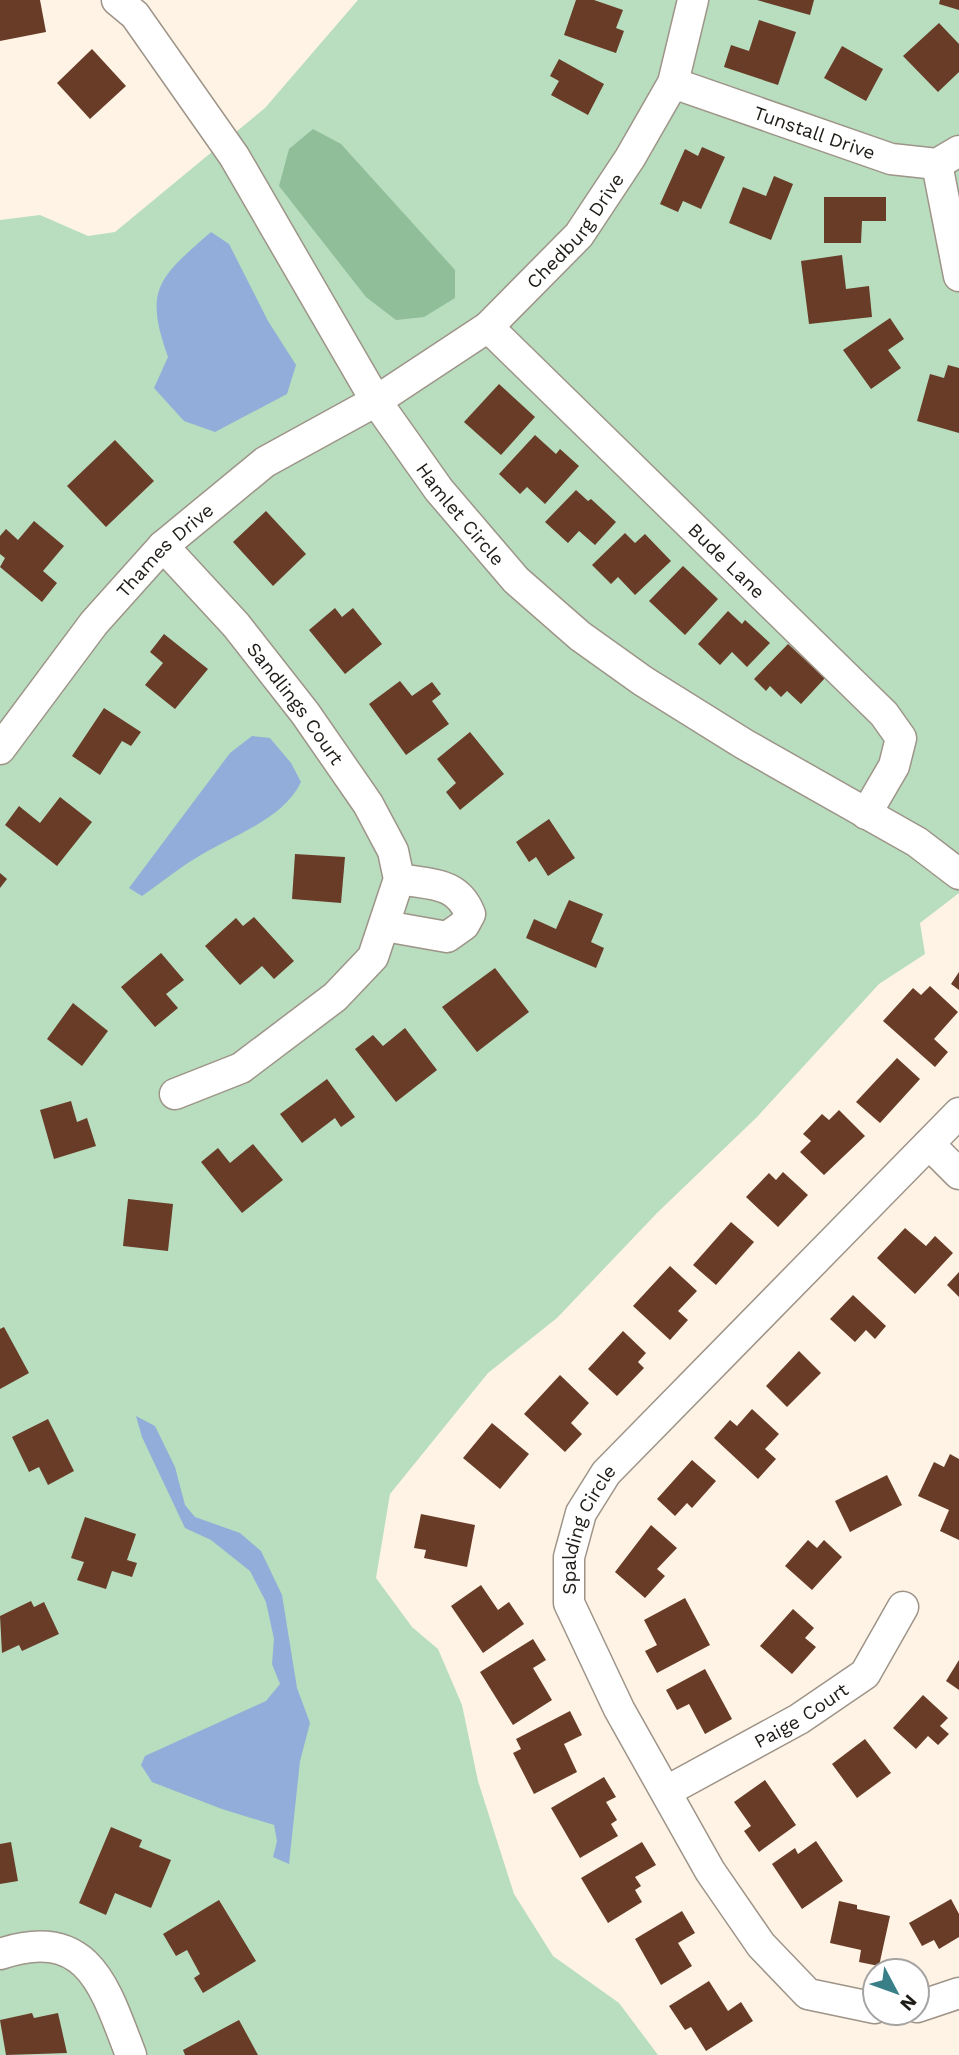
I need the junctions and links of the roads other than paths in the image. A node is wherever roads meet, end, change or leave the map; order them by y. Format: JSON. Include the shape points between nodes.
{"nodes":[{"id":1,"x":117,"y":0,"type":"edge"},
{"id":2,"x":693,"y":0,"type":"edge"},
{"id":3,"x":673,"y":83,"type":"junction"},
{"id":4,"x":948,"y":157,"type":"edge"},
{"id":5,"x":959,"y":276,"type":"edge"},
{"id":6,"x":488,"y":327,"type":"junction"},
{"id":7,"x":376,"y":401,"type":"junction"},
{"id":8,"x":163,"y":546,"type":"junction"},
{"id":9,"x":0,"y":749,"type":"edge"},
{"id":10,"x":866,"y":814,"type":"junction"},
{"id":11,"x":959,"y":873,"type":"edge"},
{"id":12,"x":399,"y":879,"type":"junction"},
{"id":13,"x":385,"y":926,"type":"junction"},
{"id":14,"x":175,"y":1094,"type":"dead end"},
{"id":15,"x":959,"y":1113,"type":"edge"},
{"id":16,"x":929,"y":1144,"type":"junction"},
{"id":17,"x":959,"y":1174,"type":"edge"},
{"id":18,"x":903,"y":1607,"type":"dead end"},
{"id":19,"x":667,"y":1791,"type":"junction"},
{"id":20,"x":0,"y":1954,"type":"edge"},
{"id":21,"x":959,"y":1993,"type":"edge"},
{"id":22,"x":931,"y":2002,"type":"edge"},
{"id":23,"x":861,"y":2005,"type":"edge"},
{"id":24,"x":131,"y":2055,"type":"edge"}],
"edges":[{"from":1,"to":7,"type":"street","name":"Hamlet Circle","via":[[135,15],[234,156]]},
{"from":2,"to":3,"type":"street","name":"Chedburg Drive"},
{"from":3,"to":4,"type":"street","name":"Tunstall Drive","via":[[891,159]]},
{"from":3,"to":6,"type":"street","name":"Chedburg Drive","via":[[579,234]]},
{"from":4,"to":5,"type":"street"},
{"from":6,"to":7,"type":"street","name":"Chedburg Drive"},
{"from":6,"to":10,"type":"street","name":"Bude Lane","via":[[884,714],[901,738],[894,766]]},
{"from":7,"to":8,"type":"street","name":"Thames Drive","via":[[265,462]]},
{"from":7,"to":10,"type":"street","name":"Hamlet Circle","via":[[439,490],[516,580],[580,636],[744,744]]},
{"from":8,"to":9,"type":"street","name":"Thames Drive","via":[[94,624]]},
{"from":8,"to":12,"type":"street","name":"Sandlings Court","via":[[236,625],[305,712],[368,803],[393,852]]},
{"from":10,"to":11,"type":"street","name":"Hamlet Circle","via":[[917,842]]},
{"from":12,"to":13,"type":"street"},
{"from":12,"to":13,"type":"street","via":[[453,889],[470,914],[464,925],[447,937]]},
{"from":13,"to":14,"type":"street","via":[[373,957],[335,997],[240,1068]]},
{"from":15,"to":16,"type":"street","name":"Spalding Circle"},
{"from":16,"to":17,"type":"street"},
{"from":16,"to":19,"type":"street","name":"Spalding Circle","via":[[607,1472],[581,1513],[569,1557],[569,1603],[619,1709]]},
{"from":18,"to":19,"type":"street","name":"Paige Court","via":[[865,1674],[799,1719]]},
{"from":19,"to":23,"type":"street","name":"Spalding Circle","via":[[710,1871],[761,1945],[808,1994]]},
{"from":20,"to":24,"type":"street","via":[[26,1945],[55,1947],[82,1961],[103,1983]]},
{"from":21,"to":22,"type":"street"}]}
